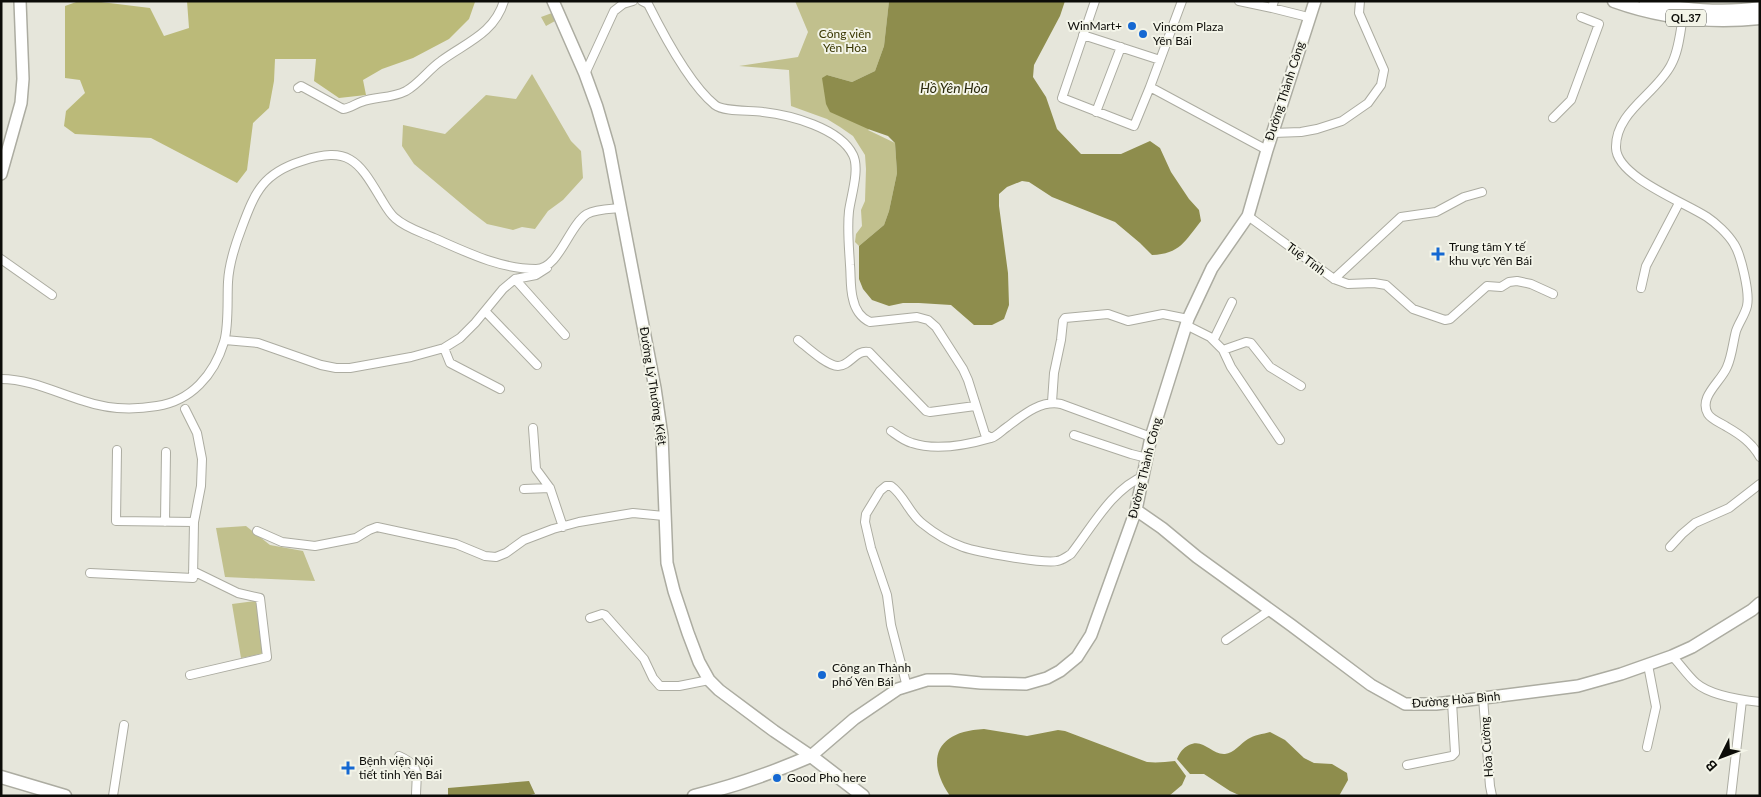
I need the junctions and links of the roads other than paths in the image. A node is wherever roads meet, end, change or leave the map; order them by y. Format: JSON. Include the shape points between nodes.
{"nodes":[{"id":1,"x":20,"y":1,"type":"edge"},
{"id":2,"x":504,"y":1,"type":"edge"},
{"id":3,"x":553,"y":1,"type":"edge"},
{"id":4,"x":633,"y":1,"type":"edge"},
{"id":5,"x":642,"y":1,"type":"edge"},
{"id":6,"x":1095,"y":1,"type":"edge"},
{"id":7,"x":1182,"y":1,"type":"edge"},
{"id":8,"x":1239,"y":1,"type":"edge"},
{"id":9,"x":1315,"y":1,"type":"edge"},
{"id":10,"x":1360,"y":1,"type":"edge"},
{"id":11,"x":1614,"y":1,"type":"edge"},
{"id":12,"x":1646,"y":1,"type":"edge"},
{"id":13,"x":1273,"y":4,"type":"edge"},
{"id":14,"x":1760,"y":8,"type":"edge"},
{"id":15,"x":1308,"y":17,"type":"junction"},
{"id":16,"x":1581,"y":17,"type":"dead end"},
{"id":17,"x":1683,"y":17,"type":"junction"},
{"id":18,"x":1760,"y":18,"type":"edge"},
{"id":19,"x":1083,"y":35,"type":"junction"},
{"id":20,"x":1121,"y":47,"type":"junction"},
{"id":21,"x":1160,"y":60,"type":"junction"},
{"id":22,"x":585,"y":74,"type":"junction"},
{"id":23,"x":298,"y":88,"type":"dead end"},
{"id":24,"x":1150,"y":88,"type":"junction"},
{"id":25,"x":1096,"y":112,"type":"junction"},
{"id":26,"x":1553,"y":118,"type":"dead end"},
{"id":27,"x":1273,"y":133,"type":"junction"},
{"id":28,"x":1267,"y":150,"type":"junction"},
{"id":29,"x":1,"y":174,"type":"edge"},
{"id":30,"x":1482,"y":192,"type":"dead end"},
{"id":31,"x":1679,"y":202,"type":"junction"},
{"id":32,"x":621,"y":208,"type":"junction"},
{"id":33,"x":1248,"y":216,"type":"junction"},
{"id":34,"x":1,"y":259,"type":"edge"},
{"id":35,"x":548,"y":265,"type":"junction"},
{"id":36,"x":515,"y":279,"type":"junction"},
{"id":37,"x":1334,"y":279,"type":"junction"},
{"id":38,"x":1641,"y":288,"type":"dead end"},
{"id":39,"x":1553,"y":294,"type":"dead end"},
{"id":40,"x":52,"y":295,"type":"dead end"},
{"id":41,"x":1232,"y":302,"type":"dead end"},
{"id":42,"x":484,"y":311,"type":"junction"},
{"id":43,"x":1187,"y":322,"type":"junction"},
{"id":44,"x":565,"y":335,"type":"dead end"},
{"id":45,"x":1214,"y":339,"type":"junction"},
{"id":46,"x":225,"y":340,"type":"junction"},
{"id":47,"x":798,"y":340,"type":"dead end"},
{"id":48,"x":444,"y":348,"type":"junction"},
{"id":49,"x":1223,"y":350,"type":"junction"},
{"id":50,"x":537,"y":365,"type":"dead end"},
{"id":51,"x":1,"y":379,"type":"edge"},
{"id":52,"x":1301,"y":386,"type":"dead end"},
{"id":53,"x":500,"y":389,"type":"dead end"},
{"id":54,"x":1052,"y":402,"type":"junction"},
{"id":55,"x":975,"y":406,"type":"junction"},
{"id":56,"x":185,"y":409,"type":"dead end"},
{"id":57,"x":533,"y":428,"type":"dead end"},
{"id":58,"x":891,"y":431,"type":"dead end"},
{"id":59,"x":1074,"y":435,"type":"dead end"},
{"id":60,"x":1151,"y":437,"type":"junction"},
{"id":61,"x":991,"y":438,"type":"junction"},
{"id":62,"x":1280,"y":440,"type":"dead end"},
{"id":63,"x":117,"y":450,"type":"dead end"},
{"id":64,"x":166,"y":452,"type":"dead end"},
{"id":65,"x":1760,"y":457,"type":"edge"},
{"id":66,"x":1147,"y":458,"type":"junction"},
{"id":67,"x":1144,"y":476,"type":"junction"},
{"id":68,"x":1760,"y":484,"type":"edge"},
{"id":69,"x":550,"y":488,"type":"junction"},
{"id":70,"x":524,"y":489,"type":"dead end"},
{"id":71,"x":1136,"y":510,"type":"junction"},
{"id":72,"x":664,"y":516,"type":"junction"},
{"id":73,"x":164,"y":522,"type":"junction"},
{"id":74,"x":194,"y":522,"type":"junction"},
{"id":75,"x":563,"y":526,"type":"junction"},
{"id":76,"x":257,"y":532,"type":"dead end"},
{"id":77,"x":1670,"y":547,"type":"dead end"},
{"id":78,"x":193,"y":570,"type":"junction"},
{"id":79,"x":90,"y":572,"type":"dead end"},
{"id":80,"x":1760,"y":603,"type":"edge"},
{"id":81,"x":1270,"y":610,"type":"junction"},
{"id":82,"x":590,"y":618,"type":"dead end"},
{"id":83,"x":1226,"y":640,"type":"dead end"},
{"id":84,"x":1672,"y":656,"type":"junction"},
{"id":85,"x":1648,"y":665,"type":"junction"},
{"id":86,"x":190,"y":675,"type":"dead end"},
{"id":87,"x":709,"y":680,"type":"junction"},
{"id":88,"x":907,"y":687,"type":"junction"},
{"id":89,"x":1483,"y":698,"type":"junction"},
{"id":90,"x":1742,"y":700,"type":"junction"},
{"id":91,"x":1452,"y":702,"type":"junction"},
{"id":92,"x":1760,"y":702,"type":"edge"},
{"id":93,"x":124,"y":725,"type":"dead end"},
{"id":94,"x":1647,"y":747,"type":"dead end"},
{"id":95,"x":399,"y":756,"type":"dead end"},
{"id":96,"x":811,"y":756,"type":"junction"},
{"id":97,"x":1407,"y":765,"type":"dead end"},
{"id":98,"x":1,"y":777,"type":"edge"},
{"id":99,"x":65,"y":796,"type":"edge"},
{"id":100,"x":113,"y":796,"type":"edge"},
{"id":101,"x":416,"y":796,"type":"edge"},
{"id":102,"x":694,"y":796,"type":"edge"},
{"id":103,"x":863,"y":796,"type":"edge"},
{"id":104,"x":1492,"y":796,"type":"edge"},
{"id":105,"x":1732,"y":796,"type":"edge"}],
"edges":[{"from":1,"to":29,"type":"main road","via":[[21,103]]},
{"from":2,"to":23,"type":"street","via":[[490,27],[442,60],[404,92],[343,108],[301,86]]},
{"from":3,"to":22,"type":"main road","name":"Đường Lý Thường Kiệt"},
{"from":4,"to":22,"type":"street","via":[[614,11]]},
{"from":5,"to":55,"type":"street","via":[[648,4],[690,76],[716,106],[799,119],[829,132],[846,145],[855,163],[848,231],[851,289],[856,308],[870,322],[917,317],[928,320],[936,327],[962,369]]},
{"from":6,"to":19,"type":"street"},
{"from":7,"to":21,"type":"street"},
{"from":8,"to":13,"type":"street"},
{"from":9,"to":15,"type":"main road","name":"Đường Thành Công"},
{"from":10,"to":27,"type":"street","via":[[1359,12],[1384,70],[1381,85],[1368,103],[1342,121],[1301,132]]},
{"from":11,"to":17,"type":"main road","number":"QL.37","via":[[1649,12]]},
{"from":12,"to":14,"type":"main road","number":"QL.37","via":[[1712,10]]},
{"from":13,"to":15,"type":"street"},
{"from":15,"to":27,"type":"main road","name":"Đường Thành Công"},
{"from":16,"to":26,"type":"street","via":[[1599,24],[1571,100]]},
{"from":17,"to":18,"type":"main road","number":"QL.37","via":[[1737,21]]},
{"from":17,"to":31,"type":"street","via":[[1672,64],[1662,80],[1628,114],[1618,131],[1616,146],[1617,157],[1623,165]]},
{"from":19,"to":20,"type":"street"},
{"from":19,"to":25,"type":"street","via":[[1062,98]]},
{"from":20,"to":21,"type":"street"},
{"from":20,"to":25,"type":"street"},
{"from":21,"to":24,"type":"street"},
{"from":22,"to":32,"type":"main road","name":"Đường Lý Thường Kiệt","via":[[609,148]]},
{"from":24,"to":25,"type":"street","via":[[1134,126]]},
{"from":24,"to":28,"type":"street"},
{"from":27,"to":28,"type":"main road","name":"Đường Thành Công"},
{"from":28,"to":33,"type":"main road","name":"Đường Thành Công"},
{"from":30,"to":37,"type":"street","via":[[1464,197],[1436,212],[1401,217]]},
{"from":31,"to":38,"type":"street","via":[[1646,266]]},
{"from":31,"to":65,"type":"street","via":[[1706,217],[1734,244],[1746,281],[1748,302],[1737,328],[1727,368],[1707,397],[1708,414],[1754,446]]},
{"from":32,"to":35,"type":"street","via":[[587,214]]},
{"from":32,"to":72,"type":"main road","name":"Đường Lý Thường Kiệt","via":[[662,436]]},
{"from":33,"to":37,"type":"street","name":"Tuệ Tĩnh"},
{"from":33,"to":43,"type":"main road","name":"Đường Thành Công","via":[[1212,268]]},
{"from":34,"to":40,"type":"street"},
{"from":35,"to":36,"type":"street","via":[[546,270],[536,275]]},
{"from":35,"to":46,"type":"street","via":[[536,269],[501,265],[407,226],[389,212],[361,167],[347,158],[327,154],[277,172],[263,183],[253,198],[230,266]]},
{"from":36,"to":42,"type":"street"},
{"from":36,"to":44,"type":"street"},
{"from":37,"to":39,"type":"street","name":"Tuệ Tĩnh","via":[[1348,284],[1386,285],[1413,309],[1445,320],[1450,320],[1488,286],[1501,287],[1517,281]]},
{"from":41,"to":45,"type":"street"},
{"from":42,"to":48,"type":"street","via":[[460,338]]},
{"from":42,"to":50,"type":"street"},
{"from":43,"to":45,"type":"street"},
{"from":43,"to":54,"type":"street","via":[[1163,314],[1128,321],[1108,314],[1065,318]]},
{"from":43,"to":60,"type":"main road","name":"Đường Thành Công"},
{"from":45,"to":49,"type":"street"},
{"from":46,"to":48,"type":"street","via":[[258,343],[342,369]]},
{"from":46,"to":51,"type":"street","via":[[210,372],[196,389],[177,401],[157,406],[99,405],[22,380]]},
{"from":47,"to":55,"type":"street","via":[[836,366],[864,351],[869,352],[926,412]]},
{"from":48,"to":53,"type":"street","via":[[450,363]]},
{"from":49,"to":52,"type":"street","via":[[1251,343],[1270,367]]},
{"from":49,"to":62,"type":"street"},
{"from":54,"to":60,"type":"street"},
{"from":54,"to":61,"type":"street","via":[[1039,405]]},
{"from":55,"to":61,"type":"street","via":[[985,434]]},
{"from":56,"to":74,"type":"street","via":[[197,433],[202,459]]},
{"from":57,"to":69,"type":"street","via":[[536,469]]},
{"from":58,"to":61,"type":"street","via":[[914,444],[934,446],[974,443]]},
{"from":59,"to":66,"type":"street"},
{"from":60,"to":66,"type":"main road","name":"Đường Thành Công"},
{"from":63,"to":73,"type":"street","via":[[116,521]]},
{"from":64,"to":73,"type":"street"},
{"from":66,"to":67,"type":"main road","name":"Đường Thành Công"},
{"from":67,"to":71,"type":"main road","name":"Đường Thành Công"},
{"from":67,"to":88,"type":"street","via":[[1118,492],[1070,554],[1052,561],[962,547],[918,520],[891,486],[880,491],[866,514],[866,530],[887,595]]},
{"from":68,"to":77,"type":"street","via":[[1729,508],[1694,523]]},
{"from":69,"to":70,"type":"street"},
{"from":69,"to":75,"type":"street"},
{"from":71,"to":81,"type":"main road","name":"Đường Hòa Bình"},
{"from":71,"to":88,"type":"main road","name":"Đường Thành Công","via":[[1091,635],[1077,657],[1060,672],[1026,684],[927,680]]},
{"from":72,"to":75,"type":"street","via":[[633,513]]},
{"from":72,"to":87,"type":"main road","name":"Đường Lý Thường Kiệt","via":[[670,576],[688,634]]},
{"from":73,"to":74,"type":"street"},
{"from":74,"to":78,"type":"street"},
{"from":75,"to":76,"type":"street","via":[[524,540],[496,557],[456,544],[377,527],[356,538],[315,546],[282,542]]},
{"from":78,"to":79,"type":"street","via":[[193,578]]},
{"from":78,"to":86,"type":"street","via":[[238,593],[260,598],[267,657]]},
{"from":80,"to":84,"type":"main road","name":"Đường Hòa Bình","via":[[1692,647]]},
{"from":81,"to":83,"type":"street"},
{"from":81,"to":91,"type":"main road","name":"Đường Hòa Bình","via":[[1371,685],[1405,704]]},
{"from":82,"to":87,"type":"street","via":[[605,615],[644,659],[660,686]]},
{"from":84,"to":85,"type":"main road","name":"Đường Hòa Bình"},
{"from":84,"to":90,"type":"street","via":[[1705,689]]},
{"from":85,"to":89,"type":"main road","name":"Đường Hòa Bình","via":[[1578,686]]},
{"from":85,"to":94,"type":"street","via":[[1656,707]]},
{"from":87,"to":96,"type":"main road","name":"Đường Lý Thường Kiệt","via":[[738,705]]},
{"from":88,"to":96,"type":"main road","name":"Đường Thành Công","via":[[854,719]]},
{"from":89,"to":91,"type":"main road","name":"Đường Hòa Bình"},
{"from":89,"to":104,"type":"street","name":"Hòa Cường"},
{"from":90,"to":92,"type":"street"},
{"from":90,"to":105,"type":"street"},
{"from":91,"to":97,"type":"street","via":[[1452,756]]},
{"from":93,"to":100,"type":"street"},
{"from":95,"to":101,"type":"street","via":[[414,764]]},
{"from":96,"to":102,"type":"main road","via":[[758,778]]},
{"from":96,"to":103,"type":"main road"},
{"from":98,"to":99,"type":"main road"}]}
